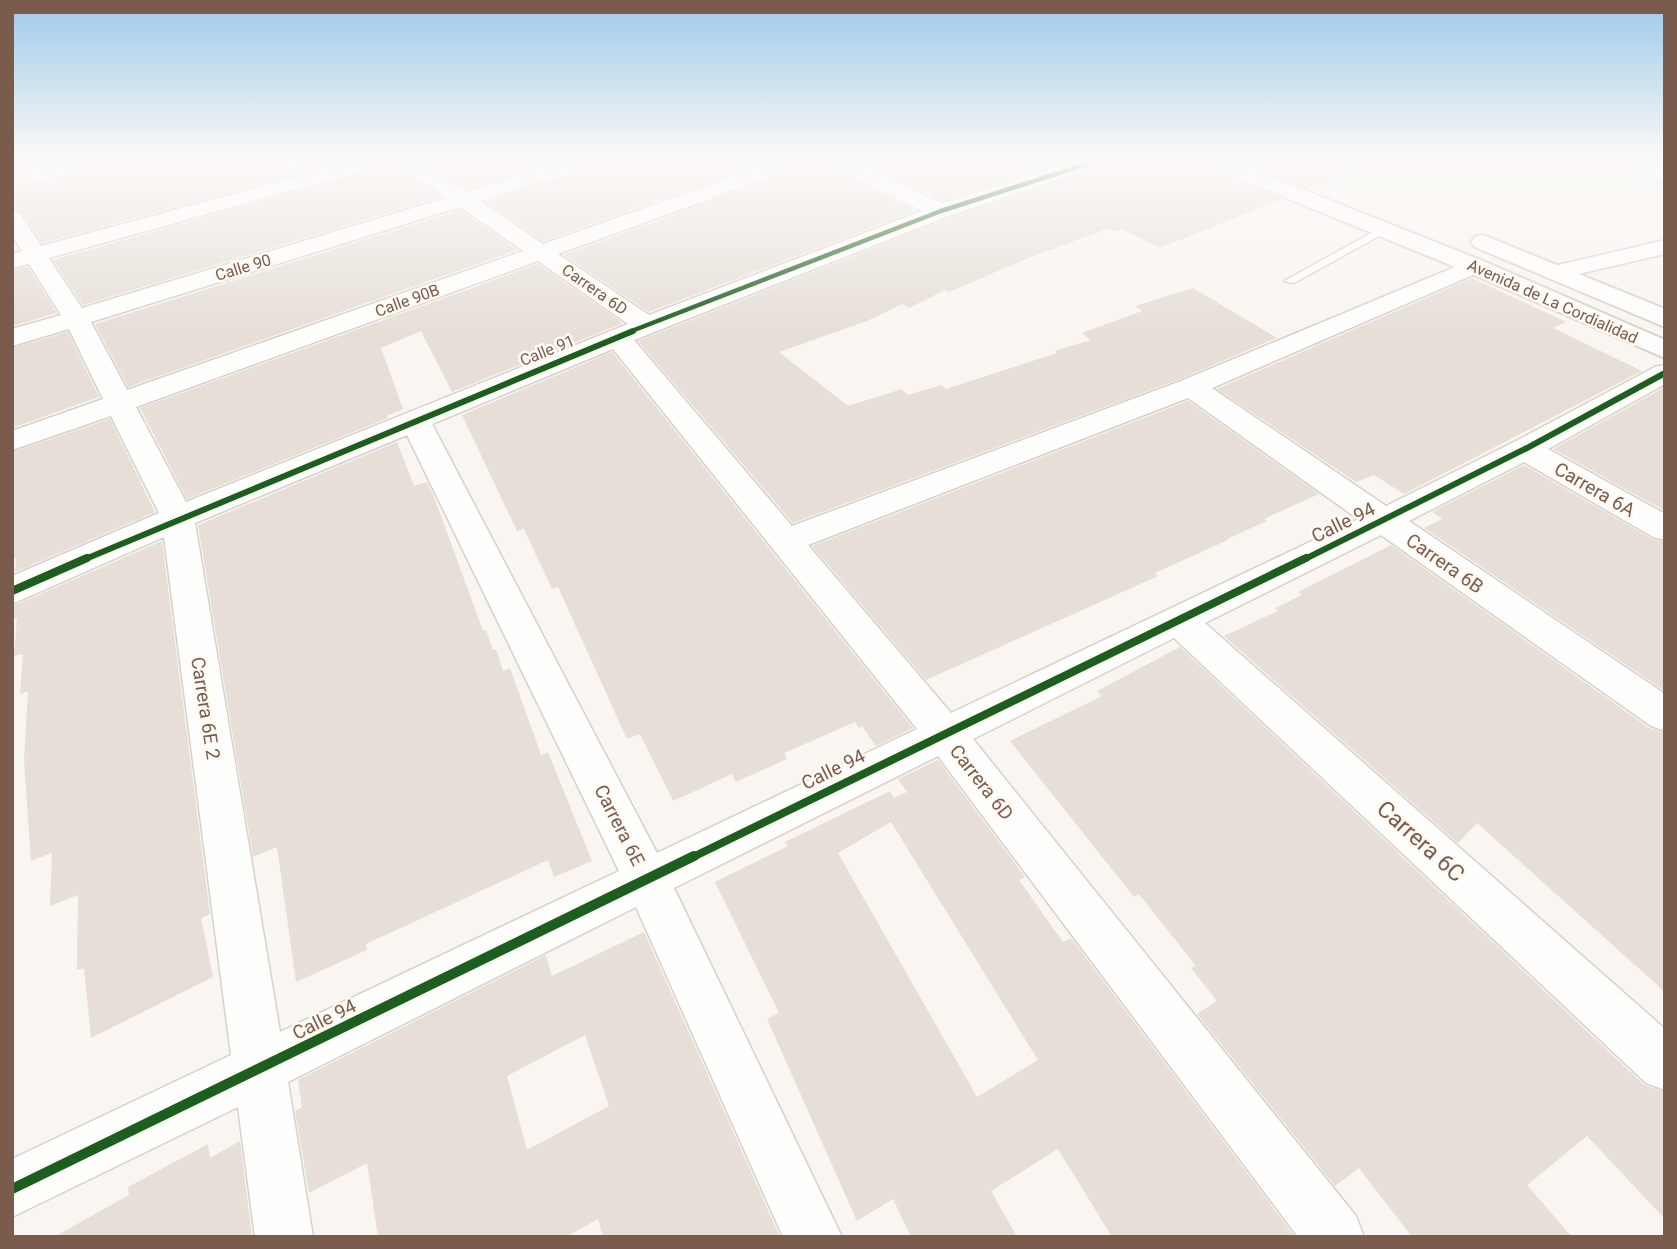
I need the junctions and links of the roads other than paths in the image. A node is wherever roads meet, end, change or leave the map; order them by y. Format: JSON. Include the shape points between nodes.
{"nodes":[{"id":1,"x":171,"y":217,"type":"edge"},
{"id":2,"x":404,"y":217,"type":"edge"},
{"id":3,"x":490,"y":217,"type":"edge"},
{"id":4,"x":637,"y":217,"type":"edge"},
{"id":5,"x":925,"y":217,"type":"edge"},
{"id":6,"x":1355,"y":217,"type":"edge"},
{"id":7,"x":12,"y":218,"type":"edge"},
{"id":8,"x":1384,"y":229,"type":"junction"},
{"id":9,"x":1464,"y":235,"type":"dead end"},
{"id":10,"x":1665,"y":247,"type":"edge"},
{"id":11,"x":541,"y":251,"type":"junction"},
{"id":12,"x":24,"y":258,"type":"edge"},
{"id":13,"x":1474,"y":266,"type":"junction"},
{"id":14,"x":1557,"y":272,"type":"junction"},
{"id":15,"x":1290,"y":281,"type":"dead end"},
{"id":16,"x":76,"y":318,"type":"junction"},
{"id":17,"x":1665,"y":319,"type":"edge"},
{"id":18,"x":632,"y":331,"type":"junction"},
{"id":19,"x":12,"y":338,"type":"edge"},
{"id":20,"x":1665,"y":350,"type":"edge"},
{"id":21,"x":1665,"y":373,"type":"edge"},
{"id":22,"x":1191,"y":387,"type":"junction"},
{"id":23,"x":121,"y":404,"type":"junction"},
{"id":24,"x":415,"y":420,"type":"junction"},
{"id":25,"x":12,"y":442,"type":"edge"},
{"id":26,"x":1525,"y":449,"type":"junction"},
{"id":27,"x":178,"y":518,"type":"junction"},
{"id":28,"x":1384,"y":520,"type":"junction"},
{"id":29,"x":1665,"y":529,"type":"edge"},
{"id":30,"x":785,"y":541,"type":"junction"},
{"id":31,"x":12,"y":591,"type":"edge"},
{"id":32,"x":1177,"y":620,"type":"junction"},
{"id":33,"x":1665,"y":715,"type":"edge"},
{"id":34,"x":943,"y":733,"type":"junction"},
{"id":35,"x":646,"y":878,"type":"junction"},
{"id":36,"x":1665,"y":1063,"type":"edge"},
{"id":37,"x":260,"y":1067,"type":"junction"},
{"id":38,"x":12,"y":1189,"type":"edge"},
{"id":39,"x":284,"y":1237,"type":"edge"},
{"id":40,"x":813,"y":1237,"type":"edge"},
{"id":41,"x":1335,"y":1237,"type":"edge"}],
"edges":[{"from":1,"to":12,"type":"street"},
{"from":2,"to":16,"type":"street","name":"Calle 90"},
{"from":3,"to":11,"type":"street","name":"Carrera 6D"},
{"from":4,"to":11,"type":"street","name":"Calle 90B"},
{"from":5,"to":18,"type":"street","name":"Calle 91"},
{"from":6,"to":8,"type":"main road","name":"Avenida de La Cordialidad"},
{"from":7,"to":12,"type":"street","name":"Carrera 6E 2"},
{"from":8,"to":13,"type":"main road","name":"Avenida de La Cordialidad"},
{"from":8,"to":15,"type":"lane"},
{"from":9,"to":14,"type":"main road","name":"Avenida de La Cordialidad"},
{"from":10,"to":14,"type":"street"},
{"from":11,"to":18,"type":"street","name":"Carrera 6D"},
{"from":11,"to":23,"type":"street","name":"Calle 90B"},
{"from":12,"to":16,"type":"street","name":"Carrera 6E 2"},
{"from":13,"to":20,"type":"main road","name":"Avenida de La Cordialidad"},
{"from":13,"to":22,"type":"street"},
{"from":14,"to":17,"type":"main road","name":"Avenida de La Cordialidad"},
{"from":16,"to":19,"type":"street","name":"Calle 90"},
{"from":16,"to":23,"type":"street","name":"Carrera 6E 2"},
{"from":18,"to":24,"type":"street","name":"Calle 91"},
{"from":18,"to":30,"type":"street","name":"Carrera 6D"},
{"from":21,"to":26,"type":"street","name":"Calle 94"},
{"from":22,"to":28,"type":"street","name":"Carrera 6B"},
{"from":22,"to":30,"type":"street"},
{"from":23,"to":25,"type":"street","name":"Calle 90B"},
{"from":23,"to":27,"type":"street","name":"Carrera 6E 2"},
{"from":24,"to":27,"type":"street","name":"Calle 91"},
{"from":24,"to":35,"type":"street","name":"Carrera 6E"},
{"from":26,"to":28,"type":"street","name":"Calle 94"},
{"from":26,"to":29,"type":"street","name":"Carrera 6A"},
{"from":27,"to":31,"type":"street","name":"Calle 91"},
{"from":27,"to":37,"type":"street","name":"Carrera 6E 2"},
{"from":28,"to":32,"type":"street","name":"Calle 94"},
{"from":28,"to":33,"type":"street","name":"Carrera 6B"},
{"from":30,"to":34,"type":"street","name":"Carrera 6D"},
{"from":32,"to":34,"type":"street","name":"Calle 94"},
{"from":32,"to":36,"type":"street","name":"Carrera 6C"},
{"from":34,"to":35,"type":"street","name":"Calle 94"},
{"from":34,"to":41,"type":"street","name":"Carrera 6D"},
{"from":35,"to":37,"type":"street","name":"Calle 94"},
{"from":35,"to":40,"type":"street","name":"Carrera 6E"},
{"from":37,"to":38,"type":"street","name":"Calle 94"},
{"from":37,"to":39,"type":"street","name":"Carrera 6E 2"}]}
